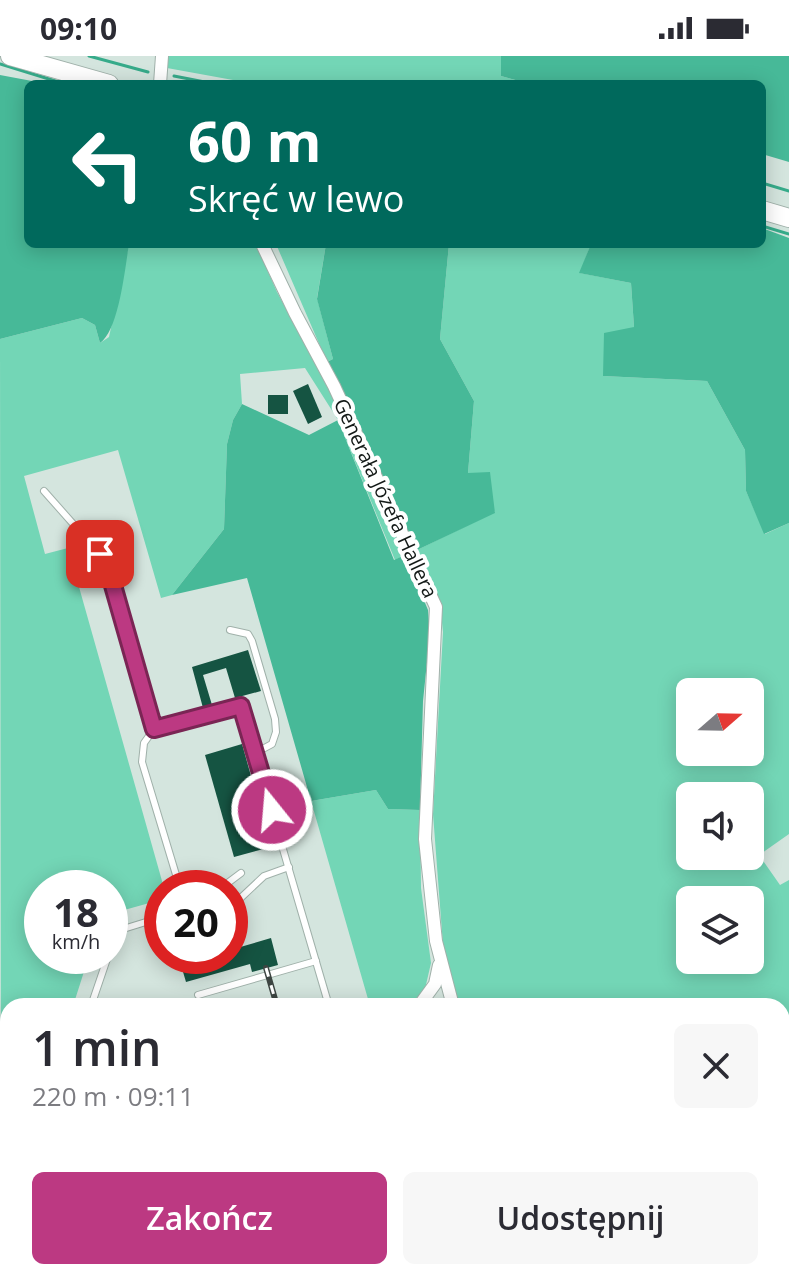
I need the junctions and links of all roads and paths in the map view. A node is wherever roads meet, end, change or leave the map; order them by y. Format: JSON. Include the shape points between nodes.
{"nodes":[{"id":1,"x":10,"y":56,"type":"edge"},
{"id":2,"x":162,"y":56,"type":"edge"},
{"id":3,"x":95,"y":80,"type":"edge"},
{"id":4,"x":160,"y":80,"type":"edge"},
{"id":5,"x":766,"y":211,"type":"edge"},
{"id":6,"x":789,"y":218,"type":"edge"},
{"id":7,"x":264,"y":248,"type":"edge"},
{"id":8,"x":44,"y":491,"type":"dead end"},
{"id":9,"x":230,"y":630,"type":"dead end"},
{"id":10,"x":154,"y":729,"type":"junction"},
{"id":11,"x":255,"y":753,"type":"junction"},
{"id":12,"x":289,"y":867,"type":"junction"},
{"id":13,"x":175,"y":870,"type":"edge"},
{"id":14,"x":248,"y":891,"type":"edge"},
{"id":15,"x":316,"y":961,"type":"junction"},
{"id":16,"x":440,"y":962,"type":"junction"},
{"id":17,"x":102,"y":974,"type":"edge"},
{"id":18,"x":198,"y":995,"type":"dead end"},
{"id":19,"x":94,"y":998,"type":"edge"},
{"id":20,"x":327,"y":998,"type":"edge"},
{"id":21,"x":425,"y":998,"type":"edge"},
{"id":22,"x":451,"y":998,"type":"edge"}],
"edges":[{"from":1,"to":3,"type":"main road"},
{"from":2,"to":4,"type":"street"},
{"from":5,"to":6,"type":"main road"},
{"from":7,"to":16,"type":"street","name":"Generała Józefa Hallera","via":[[436,607],[425,839]]},
{"from":8,"to":10,"type":"lane","via":[[106,561]]},
{"from":9,"to":11,"type":"lane","via":[[248,634],[252,641],[275,719],[272,744]]},
{"from":10,"to":11,"type":"lane","via":[[241,706]]},
{"from":10,"to":13,"type":"lane","via":[[144,743],[142,762]]},
{"from":11,"to":12,"type":"lane"},
{"from":12,"to":14,"type":"lane","via":[[264,876]]},
{"from":12,"to":15,"type":"lane"},
{"from":15,"to":18,"type":"lane"},
{"from":15,"to":20,"type":"lane"},
{"from":16,"to":21,"type":"street"},
{"from":16,"to":22,"type":"street","name":"Generała Józefa Hallera"},
{"from":17,"to":19,"type":"lane"}]}
